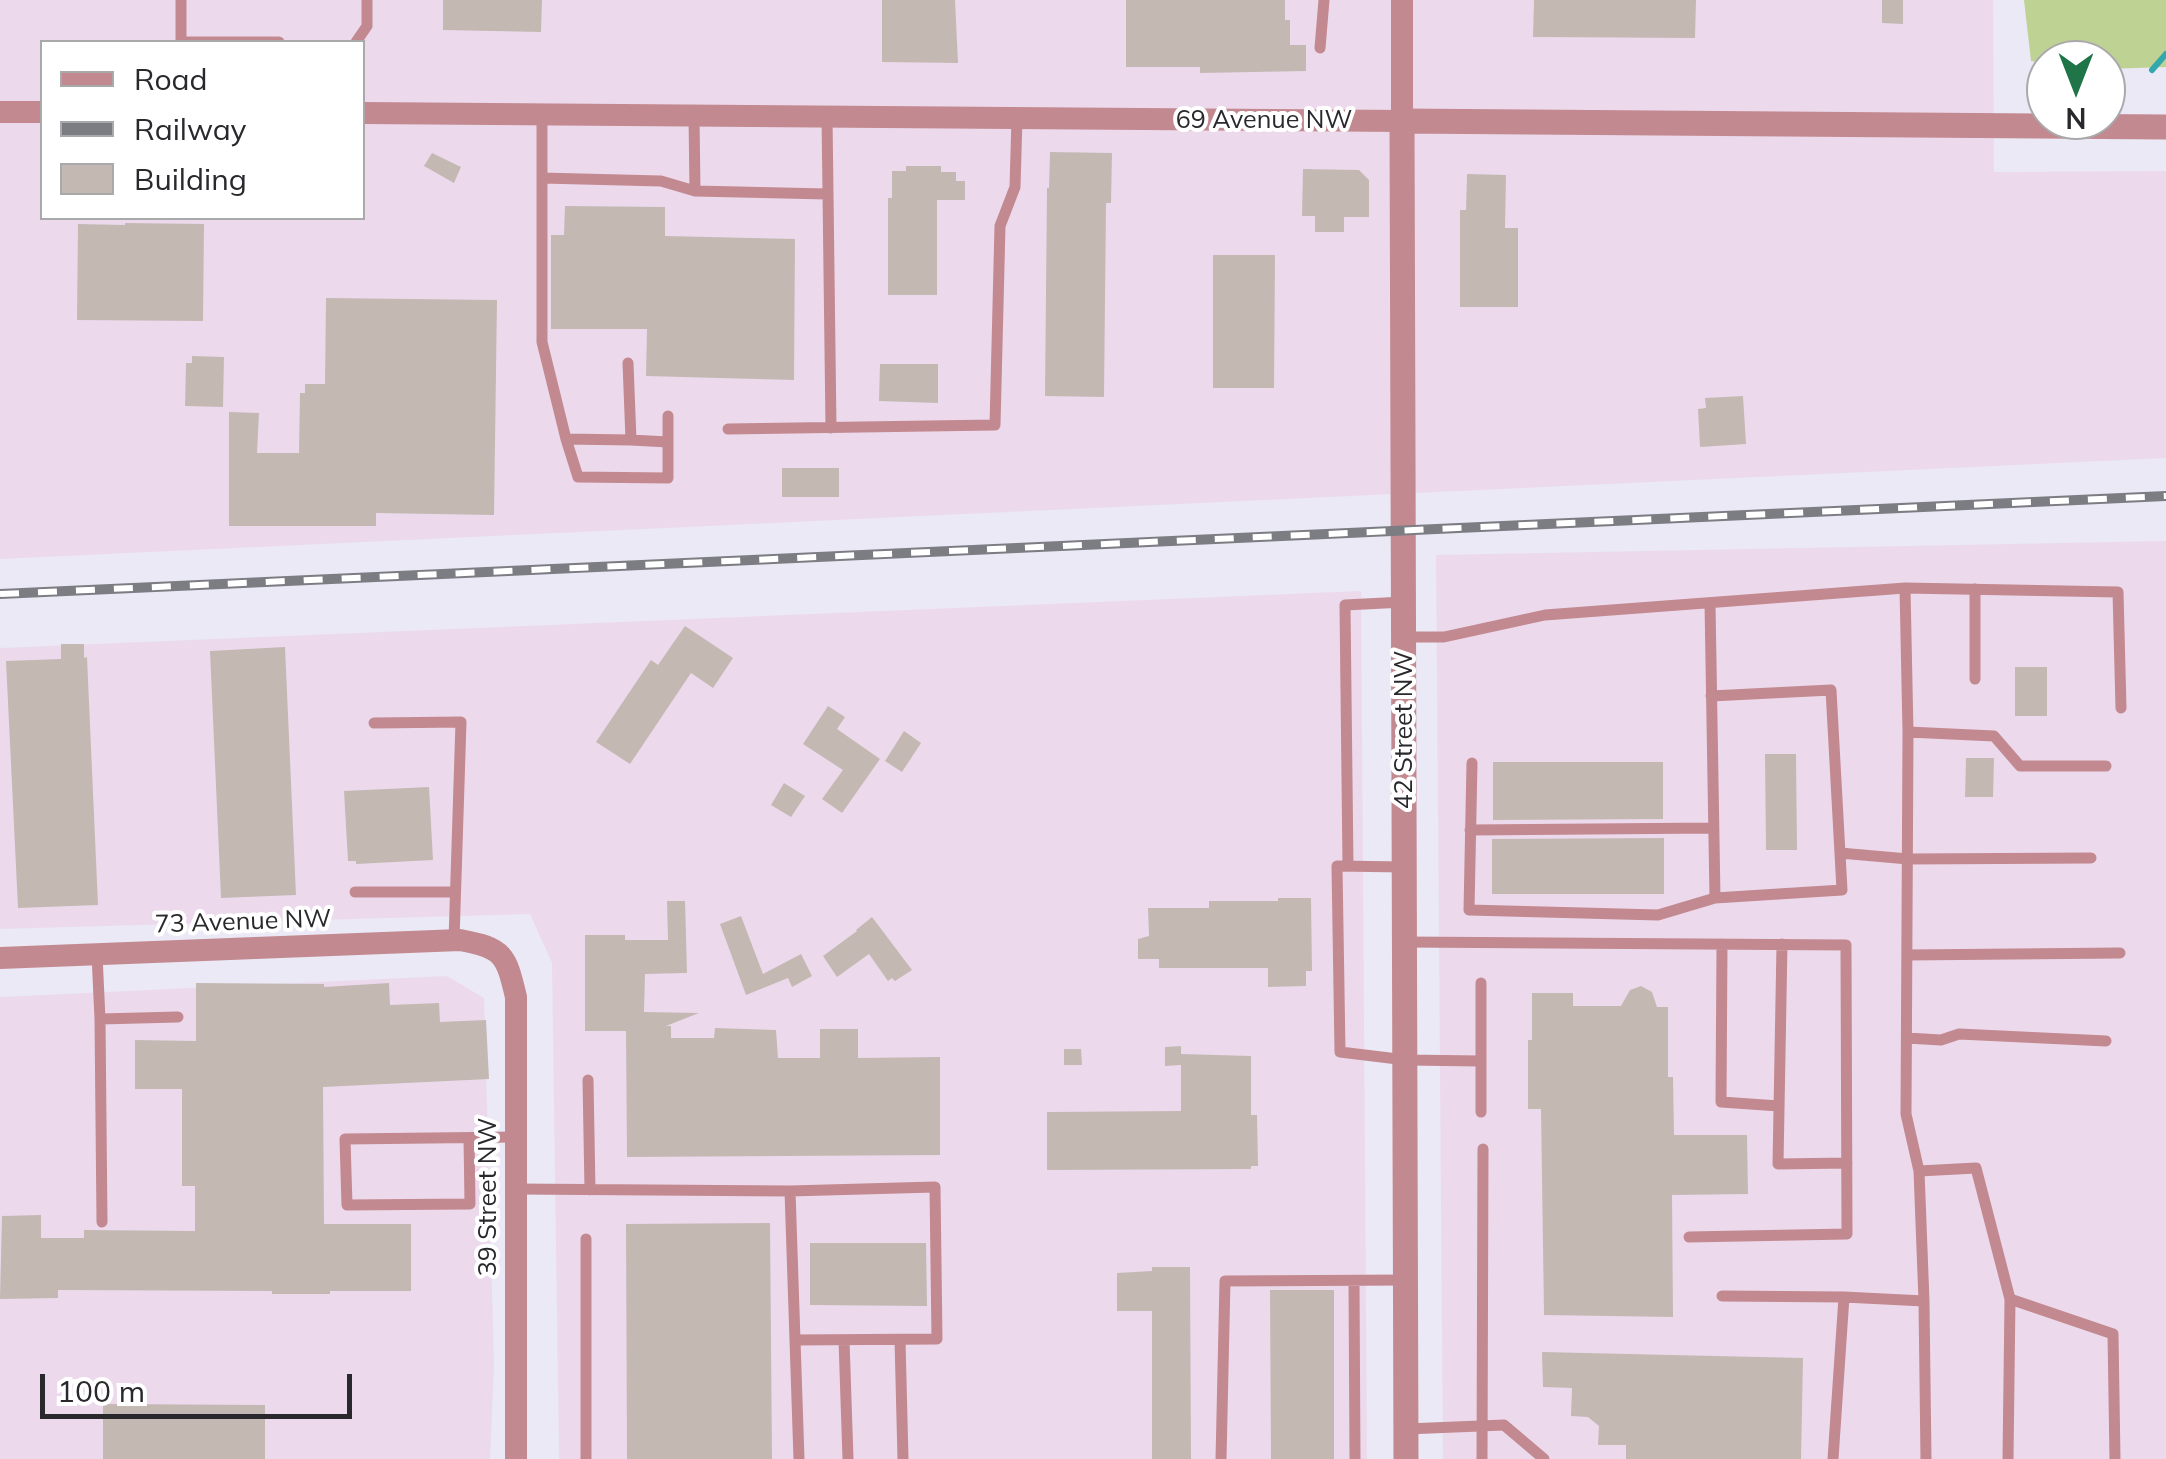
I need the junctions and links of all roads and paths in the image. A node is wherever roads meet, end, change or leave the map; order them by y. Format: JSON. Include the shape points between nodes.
{"nodes":[{"id":1,"x":181,"y":0,"type":"edge"},
{"id":2,"x":366,"y":0,"type":"edge"},
{"id":3,"x":1324,"y":0,"type":"edge"},
{"id":4,"x":1402,"y":0,"type":"edge"},
{"id":5,"x":181,"y":40,"type":"edge"},
{"id":6,"x":357,"y":40,"type":"edge"},
{"id":7,"x":1320,"y":48,"type":"dead end"},
{"id":8,"x":0,"y":112,"type":"edge"},
{"id":9,"x":40,"y":112,"type":"edge"},
{"id":10,"x":365,"y":113,"type":"edge"},
{"id":11,"x":542,"y":114,"type":"junction"},
{"id":12,"x":694,"y":116,"type":"junction"},
{"id":13,"x":827,"y":116,"type":"junction"},
{"id":14,"x":1016,"y":118,"type":"junction"},
{"id":15,"x":1402,"y":121,"type":"junction"},
{"id":16,"x":2166,"y":127,"type":"edge"},
{"id":17,"x":542,"y":178,"type":"junction"},
{"id":18,"x":695,"y":191,"type":"junction"},
{"id":19,"x":827,"y":194,"type":"junction"},
{"id":20,"x":628,"y":364,"type":"dead end"},
{"id":21,"x":668,"y":416,"type":"dead end"},
{"id":22,"x":831,"y":428,"type":"junction"},
{"id":23,"x":728,"y":429,"type":"dead end"},
{"id":24,"x":566,"y":439,"type":"junction"},
{"id":25,"x":631,"y":440,"type":"junction"},
{"id":26,"x":668,"y":442,"type":"junction"},
{"id":27,"x":1905,"y":588,"type":"junction"},
{"id":28,"x":1975,"y":588,"type":"junction"},
{"id":29,"x":1404,"y":602,"type":"junction"},
{"id":30,"x":1710,"y":603,"type":"junction"},
{"id":31,"x":1404,"y":637,"type":"junction"},
{"id":32,"x":1975,"y":679,"type":"dead end"},
{"id":33,"x":1711,"y":696,"type":"junction"},
{"id":34,"x":2121,"y":708,"type":"dead end"},
{"id":35,"x":374,"y":722,"type":"dead end"},
{"id":36,"x":1908,"y":732,"type":"junction"},
{"id":37,"x":1472,"y":762,"type":"dead end"},
{"id":38,"x":2106,"y":766,"type":"dead end"},
{"id":39,"x":1714,"y":828,"type":"junction"},
{"id":40,"x":1470,"y":830,"type":"junction"},
{"id":41,"x":1840,"y":853,"type":"junction"},
{"id":42,"x":2091,"y":858,"type":"dead end"},
{"id":43,"x":1908,"y":859,"type":"junction"},
{"id":44,"x":1348,"y":866,"type":"junction"},
{"id":45,"x":1404,"y":866,"type":"junction"},
{"id":46,"x":356,"y":892,"type":"dead end"},
{"id":47,"x":455,"y":892,"type":"junction"},
{"id":48,"x":1715,"y":898,"type":"junction"},
{"id":49,"x":454,"y":940,"type":"junction"},
{"id":50,"x":1405,"y":942,"type":"junction"},
{"id":51,"x":1722,"y":944,"type":"junction"},
{"id":52,"x":1782,"y":944,"type":"junction"},
{"id":53,"x":487,"y":945,"type":"joint"},
{"id":54,"x":2120,"y":952,"type":"dead end"},
{"id":55,"x":96,"y":955,"type":"junction"},
{"id":56,"x":1907,"y":955,"type":"junction"},
{"id":57,"x":0,"y":958,"type":"edge"},
{"id":58,"x":1481,"y":983,"type":"dead end"},
{"id":59,"x":178,"y":1017,"type":"dead end"},
{"id":60,"x":100,"y":1018,"type":"junction"},
{"id":61,"x":1907,"y":1038,"type":"junction"},
{"id":62,"x":2106,"y":1040,"type":"dead end"},
{"id":63,"x":1406,"y":1060,"type":"junction"},
{"id":64,"x":1481,"y":1061,"type":"junction"},
{"id":65,"x":588,"y":1080,"type":"dead end"},
{"id":66,"x":1779,"y":1106,"type":"junction"},
{"id":67,"x":1481,"y":1112,"type":"dead end"},
{"id":68,"x":516,"y":1137,"type":"junction"},
{"id":69,"x":469,"y":1138,"type":"junction"},
{"id":70,"x":1483,"y":1149,"type":"dead end"},
{"id":71,"x":1847,"y":1163,"type":"junction"},
{"id":72,"x":1919,"y":1171,"type":"junction"},
{"id":73,"x":516,"y":1190,"type":"junction"},
{"id":74,"x":590,"y":1190,"type":"junction"},
{"id":75,"x":790,"y":1191,"type":"junction"},
{"id":76,"x":102,"y":1222,"type":"dead end"},
{"id":77,"x":1689,"y":1237,"type":"dead end"},
{"id":78,"x":586,"y":1239,"type":"dead end"},
{"id":79,"x":1405,"y":1280,"type":"junction"},
{"id":80,"x":1354,"y":1282,"type":"junction"},
{"id":81,"x":1722,"y":1296,"type":"dead end"},
{"id":82,"x":1844,"y":1297,"type":"junction"},
{"id":83,"x":2010,"y":1300,"type":"junction"},
{"id":84,"x":1924,"y":1302,"type":"junction"},
{"id":85,"x":795,"y":1340,"type":"junction"},
{"id":86,"x":844,"y":1340,"type":"junction"},
{"id":87,"x":900,"y":1340,"type":"junction"},
{"id":88,"x":1481,"y":1426,"type":"junction"},
{"id":89,"x":1406,"y":1429,"type":"junction"},
{"id":90,"x":516,"y":1459,"type":"edge"},
{"id":91,"x":586,"y":1459,"type":"edge"},
{"id":92,"x":799,"y":1459,"type":"edge"},
{"id":93,"x":848,"y":1459,"type":"edge"},
{"id":94,"x":902,"y":1459,"type":"edge"},
{"id":95,"x":1220,"y":1459,"type":"edge"},
{"id":96,"x":1354,"y":1459,"type":"edge"},
{"id":97,"x":1406,"y":1459,"type":"edge"},
{"id":98,"x":1482,"y":1459,"type":"edge"},
{"id":99,"x":1544,"y":1459,"type":"edge"},
{"id":100,"x":1833,"y":1459,"type":"edge"},
{"id":101,"x":1926,"y":1459,"type":"edge"},
{"id":102,"x":2008,"y":1459,"type":"edge"},
{"id":103,"x":2116,"y":1459,"type":"edge"}],
"edges":[{"from":1,"to":5,"type":"lane"},
{"from":2,"to":6,"type":"lane","via":[[367,26]]},
{"from":3,"to":7,"type":"lane"},
{"from":4,"to":15,"type":"street","name":"42 Street NW"},
{"from":8,"to":9,"type":"street"},
{"from":10,"to":11,"type":"street","name":"69 Avenue NW"},
{"from":11,"to":12,"type":"street","name":"69 Avenue NW"},
{"from":11,"to":17,"type":"lane"},
{"from":12,"to":13,"type":"street","name":"69 Avenue NW"},
{"from":12,"to":18,"type":"lane"},
{"from":13,"to":14,"type":"street","name":"69 Avenue NW"},
{"from":13,"to":19,"type":"lane"},
{"from":14,"to":15,"type":"street","name":"69 Avenue NW"},
{"from":14,"to":22,"type":"lane","via":[[1015,187],[1000,226],[994,426]]},
{"from":15,"to":16,"type":"street","name":"69 Avenue NW"},
{"from":15,"to":29,"type":"street","name":"42 Street NW"},
{"from":17,"to":18,"type":"lane","via":[[661,181]]},
{"from":17,"to":24,"type":"lane","via":[[542,342]]},
{"from":18,"to":19,"type":"lane"},
{"from":19,"to":22,"type":"lane"},
{"from":20,"to":25,"type":"lane"},
{"from":21,"to":26,"type":"lane"},
{"from":22,"to":23,"type":"lane"},
{"from":24,"to":25,"type":"lane"},
{"from":24,"to":26,"type":"lane","via":[[578,477],[668,478]]},
{"from":25,"to":26,"type":"lane"},
{"from":27,"to":28,"type":"lane"},
{"from":27,"to":30,"type":"lane"},
{"from":27,"to":36,"type":"lane"},
{"from":28,"to":32,"type":"lane"},
{"from":28,"to":34,"type":"lane","via":[[2118,592]]},
{"from":29,"to":31,"type":"street","name":"42 Street NW"},
{"from":29,"to":44,"type":"lane","via":[[1345,605]]},
{"from":30,"to":31,"type":"lane","via":[[1545,616],[1444,637]]},
{"from":30,"to":33,"type":"lane"},
{"from":31,"to":45,"type":"street","name":"42 Street NW"},
{"from":33,"to":39,"type":"lane"},
{"from":33,"to":41,"type":"lane","via":[[1832,690]]},
{"from":35,"to":47,"type":"lane","via":[[461,722]]},
{"from":36,"to":38,"type":"lane","via":[[1994,736],[2020,766]]},
{"from":36,"to":43,"type":"lane"},
{"from":37,"to":40,"type":"lane"},
{"from":39,"to":40,"type":"lane"},
{"from":39,"to":48,"type":"lane"},
{"from":40,"to":48,"type":"lane","via":[[1469,910],[1658,914]]},
{"from":41,"to":43,"type":"lane"},
{"from":41,"to":48,"type":"lane","via":[[1842,890]]},
{"from":42,"to":43,"type":"lane"},
{"from":43,"to":56,"type":"lane"},
{"from":44,"to":45,"type":"lane"},
{"from":44,"to":63,"type":"lane","via":[[1337,866],[1340,1052]]},
{"from":45,"to":50,"type":"street","name":"42 Street NW"},
{"from":46,"to":47,"type":"lane"},
{"from":47,"to":49,"type":"lane"},
{"from":49,"to":53,"type":"street","name":"73 Avenue NW"},
{"from":49,"to":55,"type":"street","name":"73 Avenue NW"},
{"from":50,"to":51,"type":"lane"},
{"from":50,"to":63,"type":"street","name":"42 Street NW"},
{"from":51,"to":52,"type":"lane"},
{"from":51,"to":66,"type":"lane","via":[[1721,1102]]},
{"from":52,"to":66,"type":"lane"},
{"from":52,"to":71,"type":"lane","via":[[1846,944]]},
{"from":53,"to":68,"type":"street","name":"39 Street NW","via":[[508,964],[516,997]]},
{"from":54,"to":56,"type":"lane"},
{"from":55,"to":57,"type":"street","name":"73 Avenue NW"},
{"from":55,"to":60,"type":"lane"},
{"from":56,"to":61,"type":"lane"},
{"from":58,"to":64,"type":"lane"},
{"from":59,"to":60,"type":"lane"},
{"from":60,"to":76,"type":"lane"},
{"from":61,"to":62,"type":"lane"},
{"from":61,"to":72,"type":"lane","via":[[1906,1114]]},
{"from":63,"to":64,"type":"lane"},
{"from":63,"to":79,"type":"street","name":"42 Street NW"},
{"from":64,"to":67,"type":"lane"},
{"from":65,"to":74,"type":"lane"},
{"from":66,"to":71,"type":"lane","via":[[1778,1164]]},
{"from":68,"to":69,"type":"lane"},
{"from":68,"to":73,"type":"street","name":"39 Street NW"},
{"from":69,"to":69,"type":"lane","via":[[345,1139],[347,1205],[470,1204]]},
{"from":70,"to":88,"type":"lane"},
{"from":71,"to":77,"type":"lane","via":[[1847,1234]]},
{"from":72,"to":83,"type":"lane","via":[[1976,1168]]},
{"from":72,"to":84,"type":"lane"},
{"from":73,"to":74,"type":"lane"},
{"from":73,"to":90,"type":"street","name":"39 Street NW"},
{"from":74,"to":75,"type":"lane"},
{"from":75,"to":85,"type":"lane"},
{"from":75,"to":87,"type":"lane","via":[[935,1187],[936,1340]]},
{"from":78,"to":91,"type":"lane"},
{"from":79,"to":80,"type":"lane"},
{"from":79,"to":89,"type":"street","name":"42 Street NW"},
{"from":80,"to":95,"type":"lane","via":[[1224,1281]]},
{"from":80,"to":96,"type":"lane"},
{"from":81,"to":82,"type":"lane"},
{"from":82,"to":84,"type":"lane"},
{"from":82,"to":100,"type":"lane"},
{"from":83,"to":102,"type":"lane"},
{"from":83,"to":103,"type":"lane","via":[[2113,1334]]},
{"from":84,"to":101,"type":"lane"},
{"from":85,"to":86,"type":"lane"},
{"from":85,"to":92,"type":"lane"},
{"from":86,"to":87,"type":"lane"},
{"from":86,"to":93,"type":"lane"},
{"from":87,"to":94,"type":"lane"},
{"from":88,"to":89,"type":"lane"},
{"from":88,"to":98,"type":"lane"},
{"from":88,"to":99,"type":"lane","via":[[1504,1425]]},
{"from":89,"to":97,"type":"street","name":"42 Street NW"}]}
